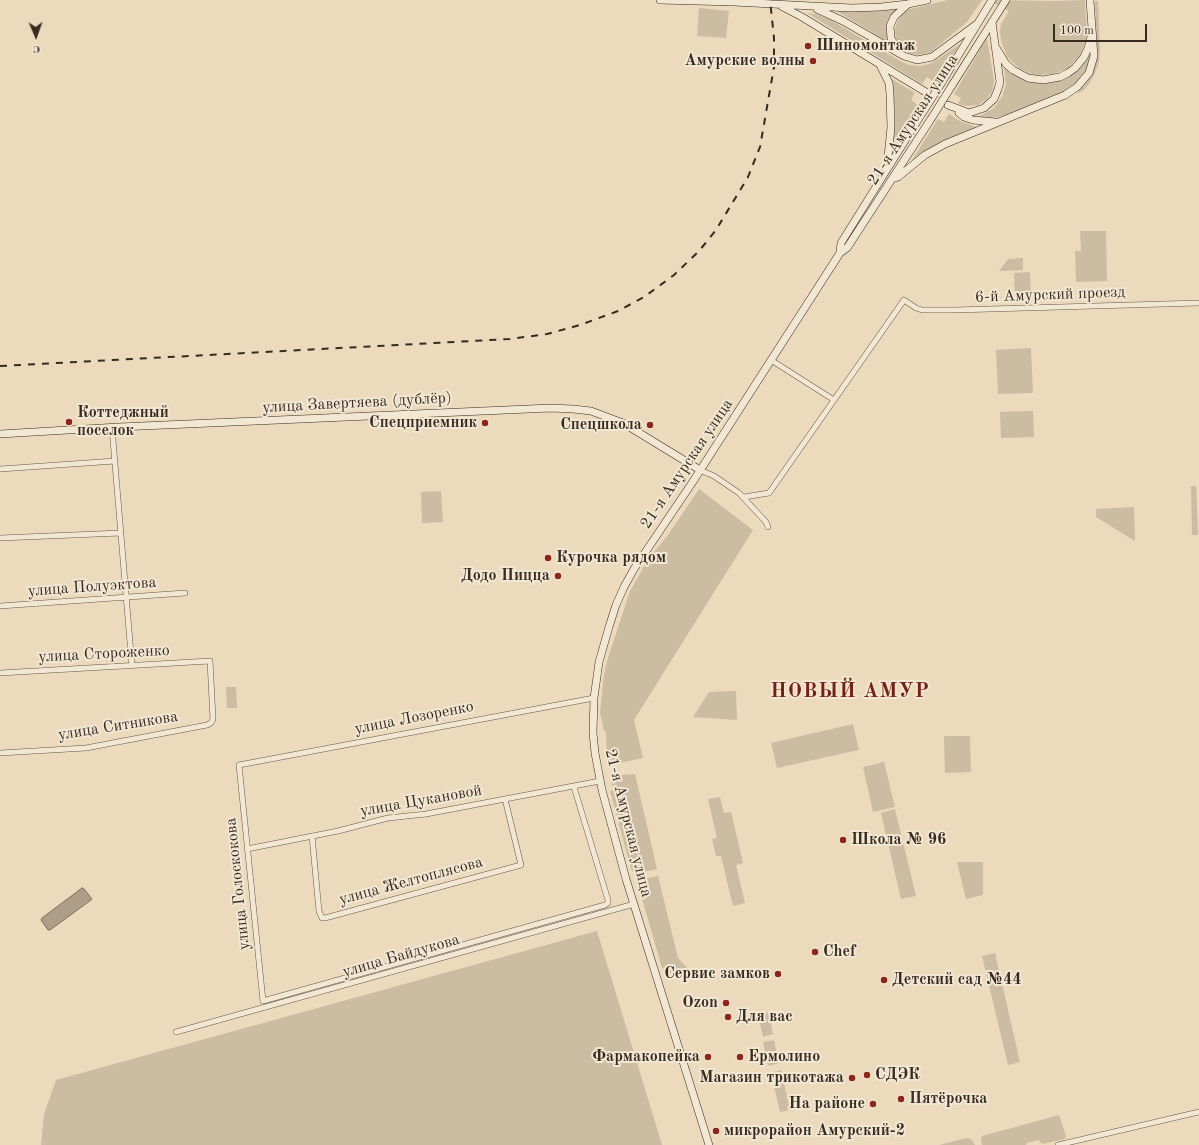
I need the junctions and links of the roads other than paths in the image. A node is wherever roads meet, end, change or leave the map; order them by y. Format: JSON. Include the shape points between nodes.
{"nodes":[{"id":1,"x":660,"y":0,"type":"edge"},
{"id":2,"x":927,"y":0,"type":"edge"},
{"id":3,"x":992,"y":0,"type":"edge"},
{"id":4,"x":1090,"y":0,"type":"edge"},
{"id":5,"x":1004,"y":3,"type":"edge"},
{"id":6,"x":778,"y":4,"type":"junction"},
{"id":7,"x":908,"y":4,"type":"junction"},
{"id":8,"x":806,"y":6,"type":"junction"},
{"id":9,"x":802,"y":17,"type":"junction"},
{"id":10,"x":992,"y":22,"type":"junction"},
{"id":11,"x":977,"y":24,"type":"junction"},
{"id":12,"x":1092,"y":30,"type":"junction"},
{"id":13,"x":995,"y":46,"type":"junction"},
{"id":14,"x":899,"y":53,"type":"junction"},
{"id":15,"x":879,"y":63,"type":"junction"},
{"id":16,"x":929,"y":94,"type":"dead end"},
{"id":17,"x":999,"y":122,"type":"junction"},
{"id":18,"x":886,"y":171,"type":"junction"},
{"id":19,"x":893,"y":179,"type":"junction"},
{"id":20,"x":840,"y":253,"type":"junction"},
{"id":21,"x":1199,"y":303,"type":"edge"},
{"id":22,"x":771,"y":360,"type":"junction"},
{"id":23,"x":834,"y":400,"type":"junction"},
{"id":24,"x":112,"y":428,"type":"junction"},
{"id":25,"x":0,"y":434,"type":"edge"},
{"id":26,"x":115,"y":461,"type":"junction"},
{"id":27,"x":0,"y":469,"type":"edge"},
{"id":28,"x":700,"y":470,"type":"junction"},
{"id":29,"x":744,"y":497,"type":"junction"},
{"id":30,"x":768,"y":527,"type":"dead end"},
{"id":31,"x":121,"y":532,"type":"junction"},
{"id":32,"x":0,"y":538,"type":"edge"},
{"id":33,"x":185,"y":593,"type":"dead end"},
{"id":34,"x":126,"y":597,"type":"junction"},
{"id":35,"x":0,"y":606,"type":"edge"},
{"id":36,"x":132,"y":666,"type":"junction"},
{"id":37,"x":0,"y":673,"type":"edge"},
{"id":38,"x":594,"y":698,"type":"junction"},
{"id":39,"x":213,"y":719,"type":"joint"},
{"id":40,"x":0,"y":753,"type":"edge"},
{"id":41,"x":239,"y":765,"type":"joint"},
{"id":42,"x":600,"y":781,"type":"junction"},
{"id":43,"x":574,"y":787,"type":"junction"},
{"id":44,"x":504,"y":799,"type":"junction"},
{"id":45,"x":312,"y":836,"type":"junction"},
{"id":46,"x":247,"y":849,"type":"junction"},
{"id":47,"x":634,"y":904,"type":"junction"},
{"id":48,"x":263,"y":1002,"type":"joint"},
{"id":49,"x":176,"y":1032,"type":"dead end"},
{"id":50,"x":1199,"y":1112,"type":"edge"},
{"id":51,"x":1069,"y":1144,"type":"edge"},
{"id":52,"x":709,"y":1145,"type":"edge"},
{"id":53,"x":1058,"y":1145,"type":"edge"}],
"edges":[{"from":1,"to":6,"type":"main road"},
{"from":2,"to":7,"type":"main road"},
{"from":3,"to":11,"type":"main road","name":"21-я Амурская улица"},
{"from":4,"to":12,"type":"main road"},
{"from":5,"to":10,"type":"main road","name":"21-я Амурская улица"},
{"from":6,"to":8,"type":"main road"},
{"from":6,"to":9,"type":"main road"},
{"from":7,"to":8,"type":"main road","via":[[867,8]]},
{"from":7,"to":14,"type":"main road","via":[[894,17],[890,26],[892,43]]},
{"from":8,"to":9,"type":"main road","via":[[802,10]]},
{"from":8,"to":14,"type":"main road","via":[[830,14]]},
{"from":9,"to":15,"type":"main road"},
{"from":10,"to":13,"type":"main road"},
{"from":10,"to":19,"type":"main road","name":"21-я Амурская улица","bridge":true},
{"from":11,"to":14,"type":"main road","via":[[932,57],[917,60]]},
{"from":11,"to":18,"type":"main road","name":"21-я Амурская улица","bridge":true},
{"from":12,"to":13,"type":"main road","via":[[1082,60],[1068,73],[1052,79],[1036,80],[1020,75],[1006,64]]},
{"from":12,"to":17,"type":"main road","via":[[1094,56],[1089,73],[1081,83],[1065,95]]},
{"from":13,"to":17,"type":"main road","via":[[1000,82],[994,99],[974,113],[965,113],[951,107],[973,120]]},
{"from":15,"to":16,"type":"main road"},
{"from":15,"to":18,"type":"main road","via":[[889,83],[890,94],[891,133]]},
{"from":17,"to":19,"type":"main road","via":[[938,147]]},
{"from":18,"to":20,"type":"main road","name":"21-я Амурская улица","via":[[841,243]]},
{"from":19,"to":20,"type":"main road","name":"21-я Амурская улица","via":[[847,248]]},
{"from":20,"to":22,"type":"main road","name":"21-я Амурская улица"},
{"from":21,"to":23,"type":"street","name":"6-й Амурский проезд","via":[[922,310],[904,300]]},
{"from":22,"to":23,"type":"street"},
{"from":22,"to":28,"type":"main road","name":"21-я Амурская улица"},
{"from":23,"to":29,"type":"street","via":[[769,493]]},
{"from":24,"to":25,"type":"main road","name":"улица Завертяева (дублёр)"},
{"from":24,"to":26,"type":"street"},
{"from":24,"to":28,"type":"main road","name":"улица Завертяева (дублёр)","via":[[573,409],[590,411],[623,423]]},
{"from":26,"to":27,"type":"street"},
{"from":26,"to":31,"type":"street"},
{"from":28,"to":29,"type":"street","via":[[714,476]]},
{"from":28,"to":38,"type":"main road","name":"21-я Амурская улица","via":[[624,587],[599,662]]},
{"from":29,"to":30,"type":"street"},
{"from":31,"to":32,"type":"street"},
{"from":31,"to":34,"type":"street"},
{"from":33,"to":34,"type":"street","name":"улица Полуэктова"},
{"from":34,"to":35,"type":"street","name":"улица Полуэктова"},
{"from":34,"to":36,"type":"street"},
{"from":36,"to":37,"type":"street","name":"улица Стороженко"},
{"from":36,"to":39,"type":"street","name":"улица Стороженко","via":[[210,661]]},
{"from":38,"to":41,"type":"street","name":"улица Лозоренко"},
{"from":38,"to":42,"type":"main road","name":"21-я Амурская улица","via":[[593,733]]},
{"from":39,"to":40,"type":"street","name":"улица Ситникова","via":[[207,725],[86,748]]},
{"from":41,"to":46,"type":"street","name":"улица Голоскокова"},
{"from":42,"to":43,"type":"street","name":"улица Цукановой"},
{"from":42,"to":47,"type":"main road","name":"21-я Амурская улица"},
{"from":43,"to":44,"type":"street","name":"улица Цукановой"},
{"from":43,"to":48,"type":"street","name":"улица Байдукова","via":[[608,903],[598,908]]},
{"from":44,"to":45,"type":"street","name":"улица Цукановой","via":[[426,814],[388,818]]},
{"from":44,"to":45,"type":"street","name":"улица Желтоплясова","via":[[521,864],[325,918],[322,918],[319,911]]},
{"from":45,"to":46,"type":"street","name":"улица Цукановой"},
{"from":46,"to":48,"type":"street","name":"улица Голоскокова"},
{"from":47,"to":49,"type":"street","name":"улица Байдукова"},
{"from":47,"to":52,"type":"main road","name":"21-я Амурская улица"},
{"from":50,"to":51,"type":"street"},
{"from":51,"to":53,"type":"street"}]}
